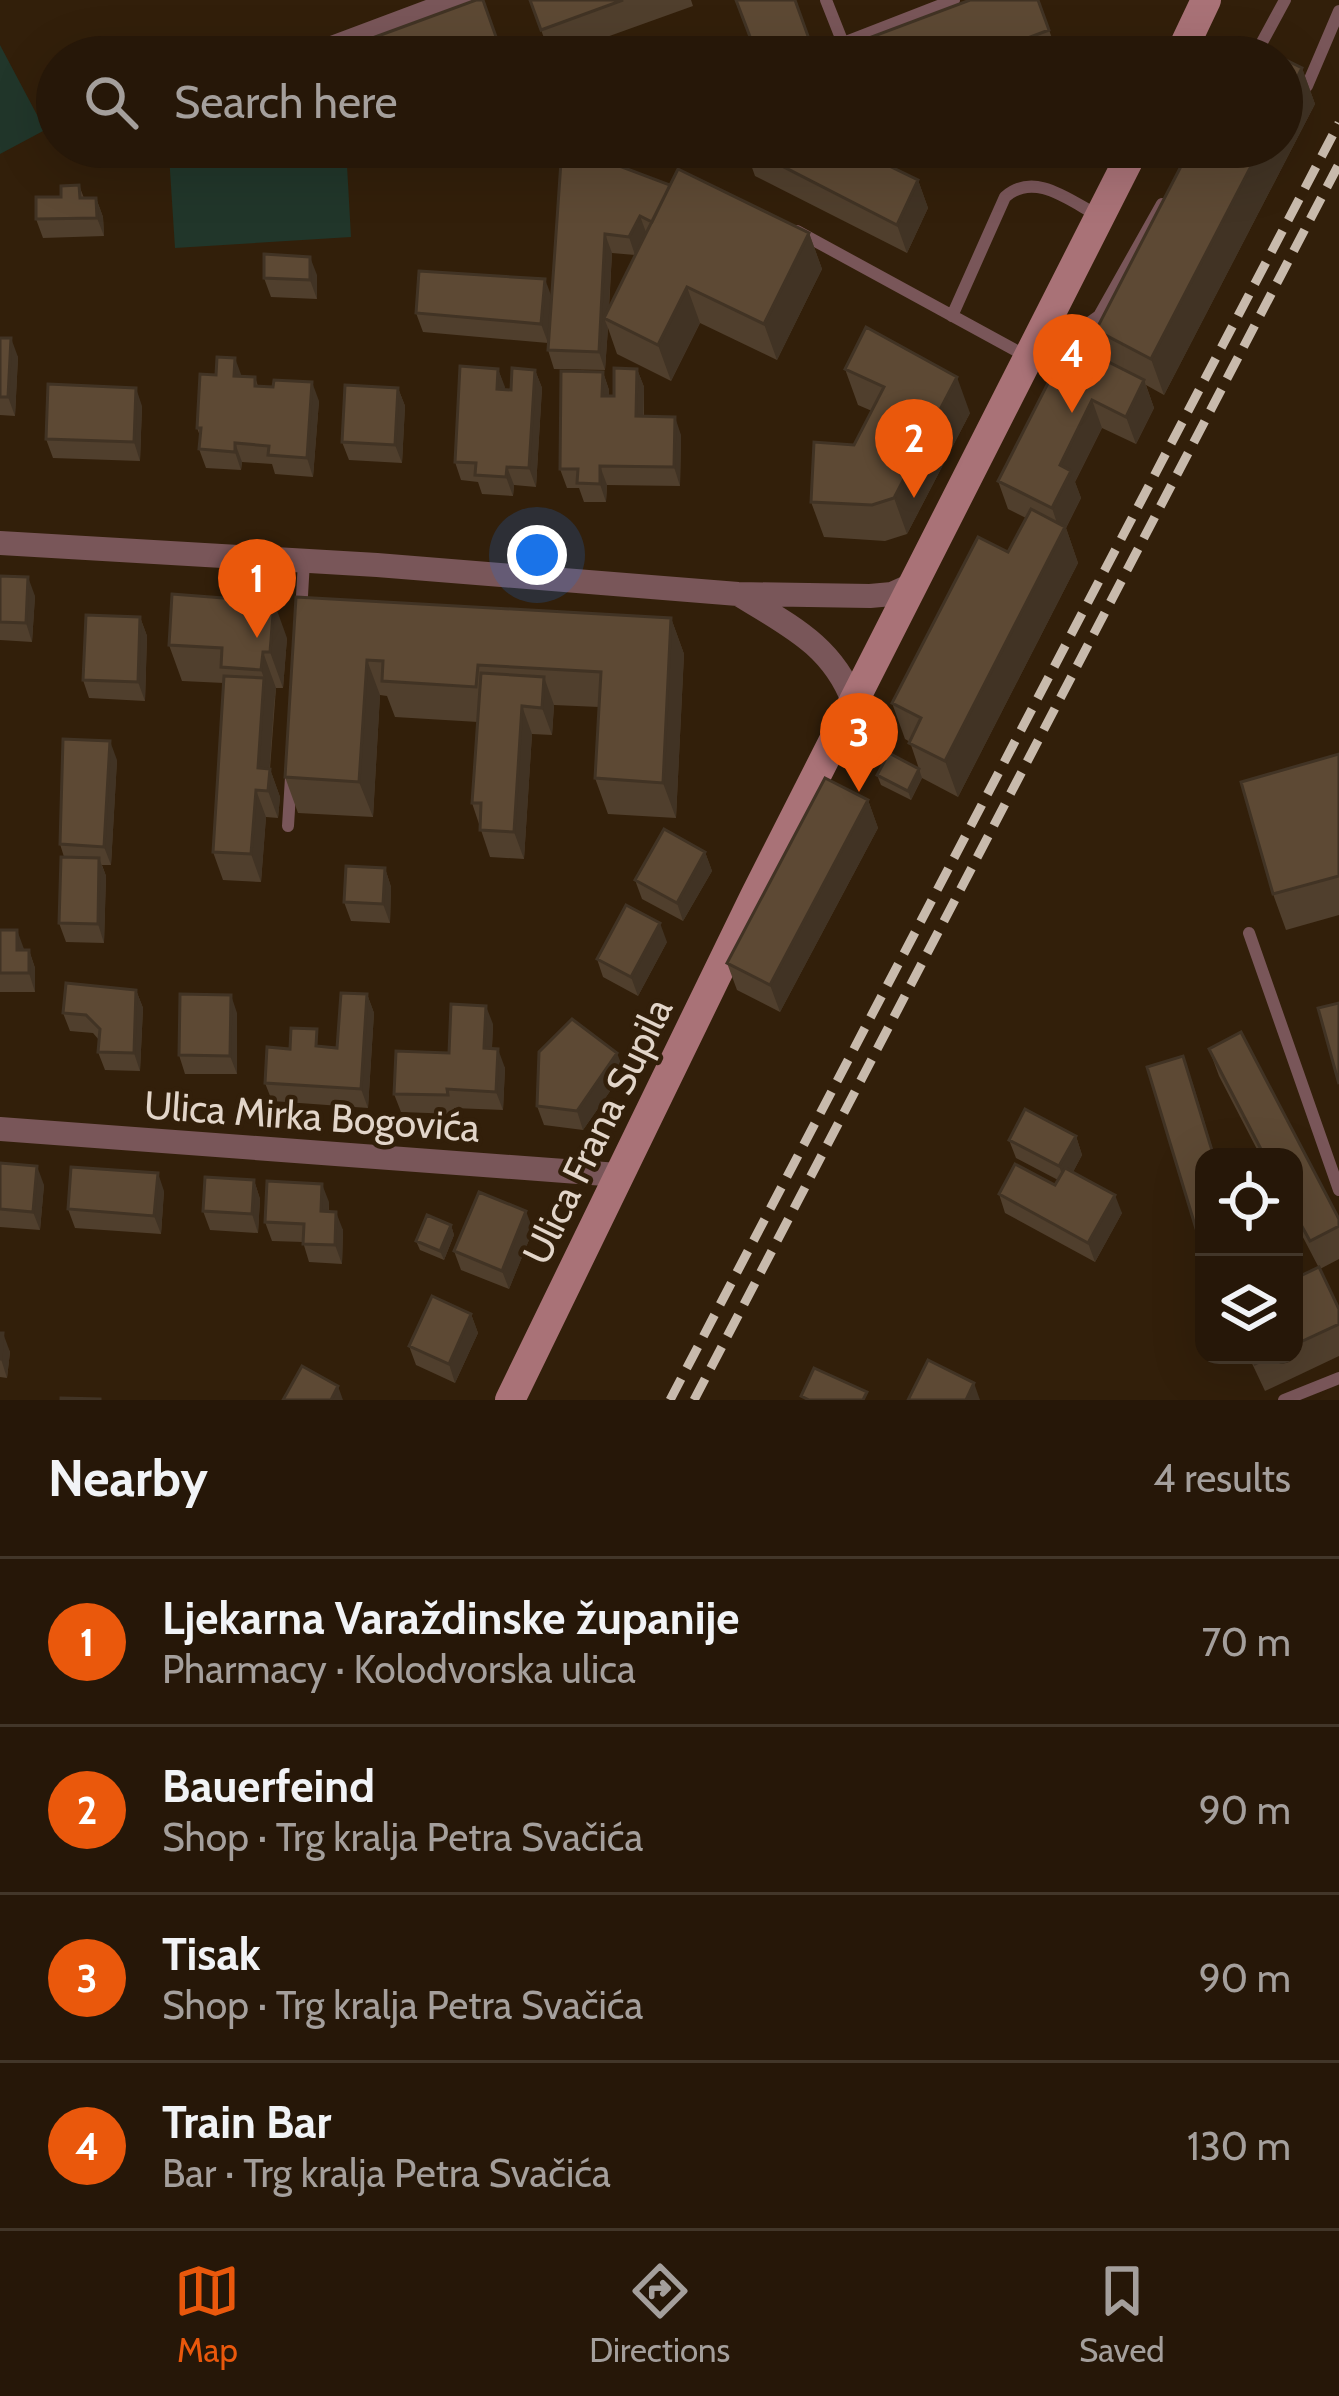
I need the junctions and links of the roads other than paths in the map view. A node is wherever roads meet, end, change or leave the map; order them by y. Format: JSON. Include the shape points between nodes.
{"nodes":[{"id":1,"x":460,"y":0,"type":"edge"},
{"id":2,"x":826,"y":0,"type":"edge"},
{"id":3,"x":954,"y":0,"type":"edge"},
{"id":4,"x":1206,"y":0,"type":"edge"},
{"id":5,"x":1285,"y":0,"type":"edge"},
{"id":6,"x":1339,"y":10,"type":"edge"},
{"id":7,"x":364,"y":36,"type":"edge"},
{"id":8,"x":840,"y":36,"type":"edge"},
{"id":9,"x":861,"y":36,"type":"edge"},
{"id":10,"x":1189,"y":36,"type":"edge"},
{"id":11,"x":1265,"y":36,"type":"edge"},
{"id":12,"x":1307,"y":86,"type":"dead end"},
{"id":13,"x":1124,"y":168,"type":"edge"},
{"id":14,"x":1175,"y":182,"type":"edge"},
{"id":15,"x":1099,"y":215,"type":"junction"},
{"id":16,"x":790,"y":227,"type":"edge"},
{"id":17,"x":952,"y":316,"type":"junction"},
{"id":18,"x":1046,"y":319,"type":"junction"},
{"id":19,"x":1028,"y":357,"type":"junction"},
{"id":20,"x":0,"y":543,"type":"edge"},
{"id":21,"x":304,"y":560,"type":"junction"},
{"id":22,"x":912,"y":585,"type":"junction"},
{"id":23,"x":738,"y":594,"type":"junction"},
{"id":24,"x":300,"y":626,"type":"edge"},
{"id":25,"x":854,"y":701,"type":"junction"},
{"id":26,"x":292,"y":759,"type":"edge"},
{"id":27,"x":288,"y":826,"type":"dead end"},
{"id":28,"x":1249,"y":933,"type":"dead end"},
{"id":29,"x":0,"y":1129,"type":"edge"},
{"id":30,"x":618,"y":1175,"type":"junction"},
{"id":31,"x":1339,"y":1190,"type":"edge"},
{"id":32,"x":1339,"y":1378,"type":"edge"},
{"id":33,"x":510,"y":1400,"type":"edge"},
{"id":34,"x":1284,"y":1400,"type":"edge"}],
"edges":[{"from":1,"to":7,"type":"street"},
{"from":2,"to":8,"type":"lane"},
{"from":3,"to":9,"type":"lane"},
{"from":4,"to":10,"type":"main road"},
{"from":5,"to":11,"type":"lane"},
{"from":6,"to":12,"type":"lane"},
{"from":13,"to":15,"type":"main road","name":"Ulica Frana Supila"},
{"from":14,"to":18,"type":"lane","via":[[1099,316],[1085,326]]},
{"from":15,"to":17,"type":"lane","via":[[1039,185],[1016,188]]},
{"from":15,"to":18,"type":"main road","name":"Ulica Frana Supila"},
{"from":16,"to":17,"type":"lane"},
{"from":17,"to":19,"type":"lane"},
{"from":18,"to":19,"type":"main road","name":"Ulica Frana Supila"},
{"from":19,"to":22,"type":"main road","name":"Ulica Frana Supila"},
{"from":20,"to":21,"type":"street"},
{"from":21,"to":23,"type":"street"},
{"from":21,"to":24,"type":"lane"},
{"from":22,"to":23,"type":"street","via":[[870,596]]},
{"from":22,"to":25,"type":"main road","name":"Ulica Frana Supila"},
{"from":23,"to":25,"type":"street","via":[[811,639]]},
{"from":25,"to":30,"type":"main road","name":"Ulica Frana Supila"},
{"from":26,"to":27,"type":"lane"},
{"from":28,"to":31,"type":"lane"},
{"from":29,"to":30,"type":"street","name":"Ulica Mirka Bogovića"},
{"from":30,"to":33,"type":"main road","name":"Ulica Frana Supila"},
{"from":32,"to":34,"type":"lane"}]}
